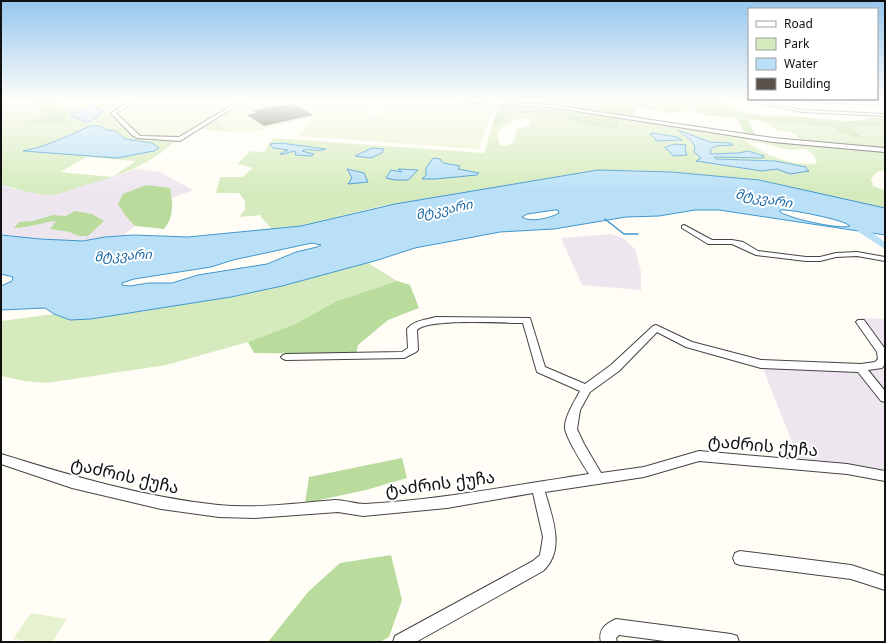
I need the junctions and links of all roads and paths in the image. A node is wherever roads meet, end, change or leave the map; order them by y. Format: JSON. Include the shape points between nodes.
{"nodes":[{"id":1,"x":131,"y":131,"type":"edge"},
{"id":2,"x":193,"y":131,"type":"edge"},
{"id":3,"x":714,"y":131,"type":"edge"},
{"id":4,"x":885,"y":150,"type":"edge"},
{"id":5,"x":684,"y":227,"type":"dead end"},
{"id":6,"x":885,"y":259,"type":"edge"},
{"id":7,"x":861,"y":322,"type":"dead end"},
{"id":8,"x":286,"y":357,"type":"dead end"},
{"id":9,"x":861,"y":368,"type":"junction"},
{"id":10,"x":586,"y":389,"type":"junction"},
{"id":11,"x":885,"y":398,"type":"edge"},
{"id":12,"x":1,"y":459,"type":"edge"},
{"id":13,"x":885,"y":476,"type":"edge"},
{"id":14,"x":598,"y":478,"type":"junction"},
{"id":15,"x":538,"y":487,"type":"junction"},
{"id":16,"x":740,"y":558,"type":"dead end"},
{"id":17,"x":885,"y":583,"type":"edge"},
{"id":18,"x":401,"y":642,"type":"edge"},
{"id":19,"x":609,"y":642,"type":"edge"},
{"id":20,"x":731,"y":642,"type":"edge"}],
"edges":[{"from":1,"to":2,"type":"street","via":[[139,137],[180,139]]},
{"from":3,"to":4,"type":"street","via":[[773,140]]},
{"from":5,"to":6,"type":"street","via":[[711,242],[732,242],[756,253],[806,259],[857,254]]},
{"from":7,"to":9,"type":"street","via":[[882,352],[883,360],[878,366]]},
{"from":8,"to":10,"type":"street","via":[[404,355],[413,350],[412,329],[416,325],[436,320],[527,320],[541,369]]},
{"from":9,"to":10,"type":"street","via":[[761,364],[688,345],[656,328],[615,368]]},
{"from":9,"to":11,"type":"street"},
{"from":10,"to":14,"type":"street","via":[[575,410],[571,429]]},
{"from":12,"to":15,"type":"street","name":"ტაძრის ქუჩა","via":[[72,482],[160,503],[219,511],[255,512],[338,506],[363,510],[447,502]]},
{"from":13,"to":14,"type":"street","name":"ტაძრის ქუჩა","via":[[847,469],[699,456],[644,472]]},
{"from":14,"to":15,"type":"street","name":"ტაძრის ქუჩა"},
{"from":15,"to":18,"type":"street","via":[[550,537],[546,559],[538,566]]},
{"from":16,"to":17,"type":"street","via":[[851,572]]},
{"from":19,"to":20,"type":"street","via":[[608,635],[616,627]]}]}
